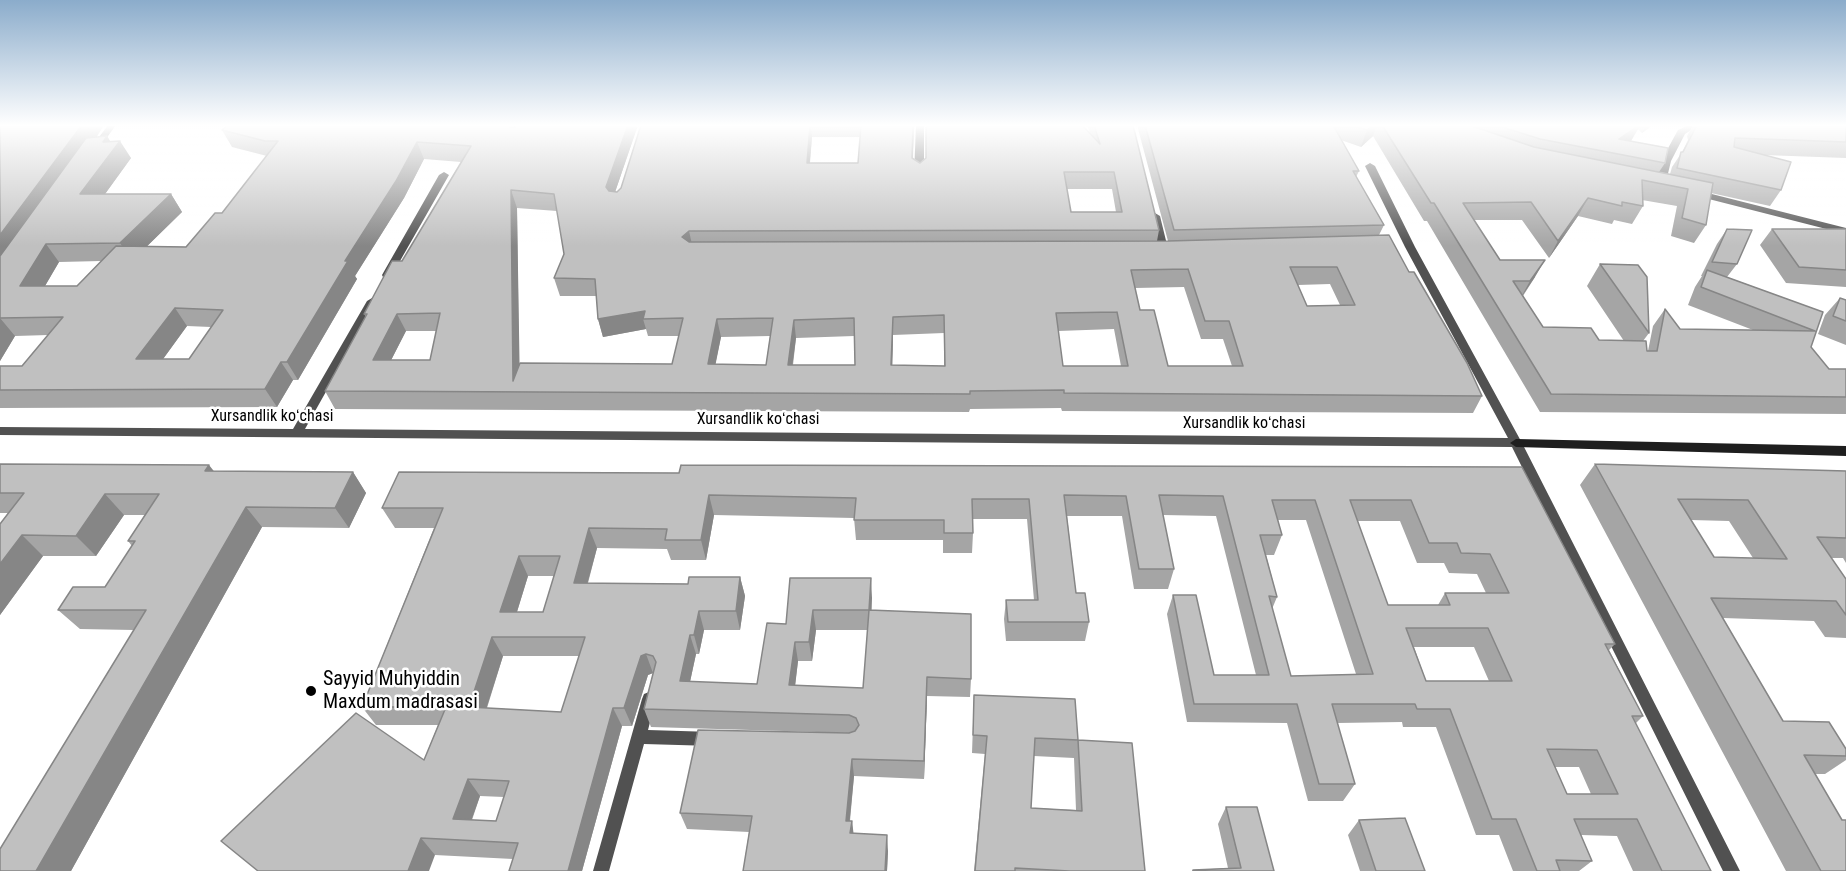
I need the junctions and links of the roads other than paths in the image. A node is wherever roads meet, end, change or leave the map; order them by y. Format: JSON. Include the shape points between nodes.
{"nodes":[{"id":1,"x":919,"y":166,"type":"edge"},
{"id":2,"x":1370,"y":166,"type":"dead end"},
{"id":3,"x":1665,"y":166,"type":"edge"},
{"id":4,"x":444,"y":175,"type":"dead end"},
{"id":5,"x":919,"y":175,"type":"edge"},
{"id":6,"x":1649,"y":184,"type":"edge"},
{"id":7,"x":1660,"y":186,"type":"junction"},
{"id":8,"x":1671,"y":188,"type":"edge"},
{"id":9,"x":1681,"y":190,"type":"edge"},
{"id":10,"x":1154,"y":210,"type":"edge"},
{"id":11,"x":1846,"y":231,"type":"edge"},
{"id":12,"x":1152,"y":253,"type":"edge"},
{"id":13,"x":1164,"y":253,"type":"junction"},
{"id":14,"x":1176,"y":253,"type":"edge"},
{"id":15,"x":0,"y":431,"type":"edge"},
{"id":16,"x":297,"y":433,"type":"junction"},
{"id":17,"x":1516,"y":442,"type":"junction"},
{"id":18,"x":1846,"y":451,"type":"edge"},
{"id":19,"x":654,"y":682,"type":"edge"},
{"id":20,"x":639,"y":737,"type":"junction"},
{"id":21,"x":733,"y":739,"type":"edge"},
{"id":22,"x":601,"y":871,"type":"edge"},
{"id":23,"x":1732,"y":871,"type":"edge"}],
"edges":[{"from":1,"to":5,"type":"street"},
{"from":2,"to":17,"type":"street","via":[[1404,247]]},
{"from":3,"to":7,"type":"street"},
{"from":4,"to":16,"type":"street"},
{"from":6,"to":7,"type":"street"},
{"from":7,"to":8,"type":"street"},
{"from":9,"to":11,"type":"street"},
{"from":10,"to":13,"type":"street"},
{"from":12,"to":13,"type":"street"},
{"from":13,"to":14,"type":"street"},
{"from":15,"to":16,"type":"street","name":"Xursandlik koʻchasi"},
{"from":16,"to":17,"type":"street","name":"Xursandlik koʻchasi"},
{"from":17,"to":18,"type":"street"},
{"from":17,"to":23,"type":"street"},
{"from":19,"to":20,"type":"street"},
{"from":20,"to":21,"type":"street"},
{"from":20,"to":22,"type":"street"}]}
